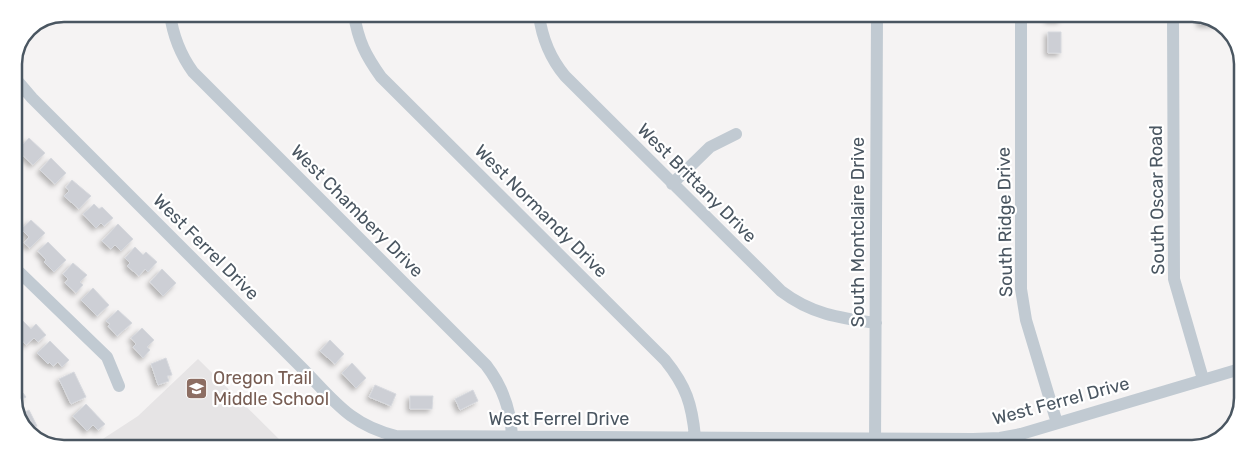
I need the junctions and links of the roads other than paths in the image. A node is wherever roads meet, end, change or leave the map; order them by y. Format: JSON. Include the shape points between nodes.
{"nodes":[{"id":1,"x":171,"y":22,"type":"edge"},
{"id":2,"x":356,"y":22,"type":"edge"},
{"id":3,"x":541,"y":22,"type":"edge"},
{"id":4,"x":877,"y":22,"type":"edge"},
{"id":5,"x":1021,"y":22,"type":"edge"},
{"id":6,"x":1173,"y":22,"type":"edge"},
{"id":7,"x":22,"y":86,"type":"edge"},
{"id":8,"x":736,"y":134,"type":"dead end"},
{"id":9,"x":672,"y":184,"type":"junction"},
{"id":10,"x":23,"y":275,"type":"edge"},
{"id":11,"x":876,"y":323,"type":"junction"},
{"id":12,"x":1234,"y":371,"type":"edge"},
{"id":13,"x":1203,"y":379,"type":"junction"},
{"id":14,"x":118,"y":386,"type":"dead end"},
{"id":15,"x":1057,"y":423,"type":"junction"},
{"id":16,"x":512,"y":437,"type":"junction"},
{"id":17,"x":695,"y":437,"type":"junction"},
{"id":18,"x":785,"y":440,"type":"edge"},
{"id":19,"x":875,"y":440,"type":"edge"},
{"id":20,"x":950,"y":440,"type":"edge"}],
"edges":[{"from":1,"to":16,"type":"street","name":"West Chambery Drive","via":[[180,52],[193,72],[486,365],[507,404]]},
{"from":2,"to":17,"type":"street","name":"West Normandy Drive","via":[[362,46],[381,77],[676,373],[690,400]]},
{"from":3,"to":9,"type":"street","name":"West Brittany Drive","via":[[549,54],[557,67]]},
{"from":4,"to":11,"type":"street","name":"South Montclaire Drive"},
{"from":5,"to":15,"type":"street","name":"South Ridge Drive","via":[[1021,289],[1026,320]]},
{"from":6,"to":13,"type":"street","name":"South Oscar Road","via":[[1174,279]]},
{"from":7,"to":16,"type":"street","name":"West Ferrel Drive","via":[[354,420],[396,436]]},
{"from":8,"to":9,"type":"street","via":[[710,147]]},
{"from":9,"to":11,"type":"street","name":"West Brittany Drive","via":[[790,298],[819,313]]},
{"from":10,"to":14,"type":"street","via":[[107,357]]},
{"from":11,"to":19,"type":"street","name":"South Montclaire Drive"},
{"from":12,"to":13,"type":"street","name":"West Ferrel Drive"},
{"from":13,"to":15,"type":"street","name":"West Ferrel Drive"},
{"from":15,"to":20,"type":"street","name":"West Ferrel Drive","via":[[1000,438]]},
{"from":16,"to":17,"type":"street","name":"West Ferrel Drive"},
{"from":17,"to":18,"type":"street","name":"West Ferrel Drive"}]}
